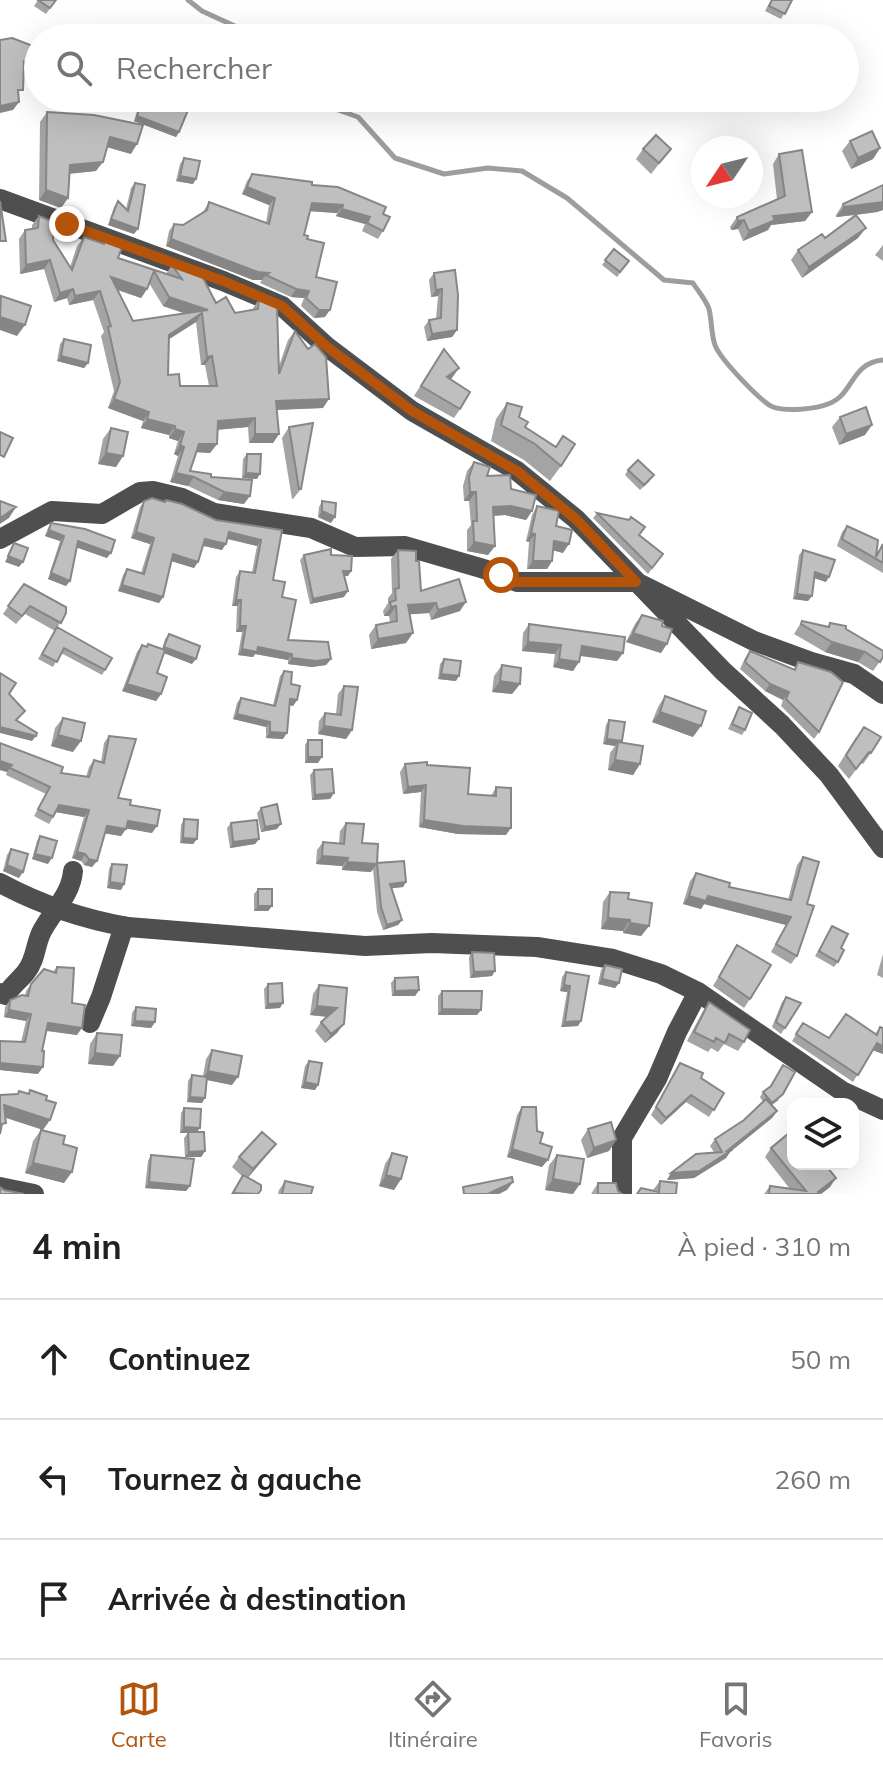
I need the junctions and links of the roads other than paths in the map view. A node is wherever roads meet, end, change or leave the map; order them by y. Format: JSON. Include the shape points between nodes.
{"nodes":[{"id":1,"x":0,"y":199,"type":"edge"},
{"id":2,"x":0,"y":539,"type":"edge"},
{"id":3,"x":636,"y":582,"type":"junction"},
{"id":4,"x":883,"y":694,"type":"edge"},
{"id":5,"x":883,"y":848,"type":"edge"},
{"id":6,"x":73,"y":871,"type":"dead end"},
{"id":7,"x":0,"y":883,"type":"edge"},
{"id":8,"x":59,"y":909,"type":"junction"},
{"id":9,"x":124,"y":926,"type":"junction"},
{"id":10,"x":698,"y":992,"type":"junction"},
{"id":11,"x":0,"y":993,"type":"edge"},
{"id":12,"x":90,"y":1023,"type":"dead end"},
{"id":13,"x":883,"y":1110,"type":"edge"},
{"id":14,"x":0,"y":1187,"type":"edge"},
{"id":15,"x":34,"y":1194,"type":"edge"},
{"id":16,"x":622,"y":1194,"type":"edge"}],
"edges":[{"from":1,"to":3,"type":"street","via":[[282,306],[412,411],[517,471],[576,519]]},
{"from":2,"to":3,"type":"street","via":[[52,511],[102,514],[140,492],[153,491],[214,513],[311,528],[355,547],[405,546],[517,582]]},
{"from":3,"to":4,"type":"street","via":[[754,641],[854,674]]},
{"from":3,"to":5,"type":"street","via":[[829,775]]},
{"from":6,"to":8,"type":"street"},
{"from":7,"to":8,"type":"street"},
{"from":8,"to":9,"type":"street"},
{"from":8,"to":11,"type":"street","via":[[43,930],[29,968],[6,995]]},
{"from":9,"to":10,"type":"street","via":[[365,946],[537,947],[613,959]]},
{"from":9,"to":12,"type":"street"},
{"from":10,"to":13,"type":"street","via":[[842,1091]]},
{"from":10,"to":16,"type":"street","via":[[622,1138]]},
{"from":14,"to":15,"type":"street"}]}
